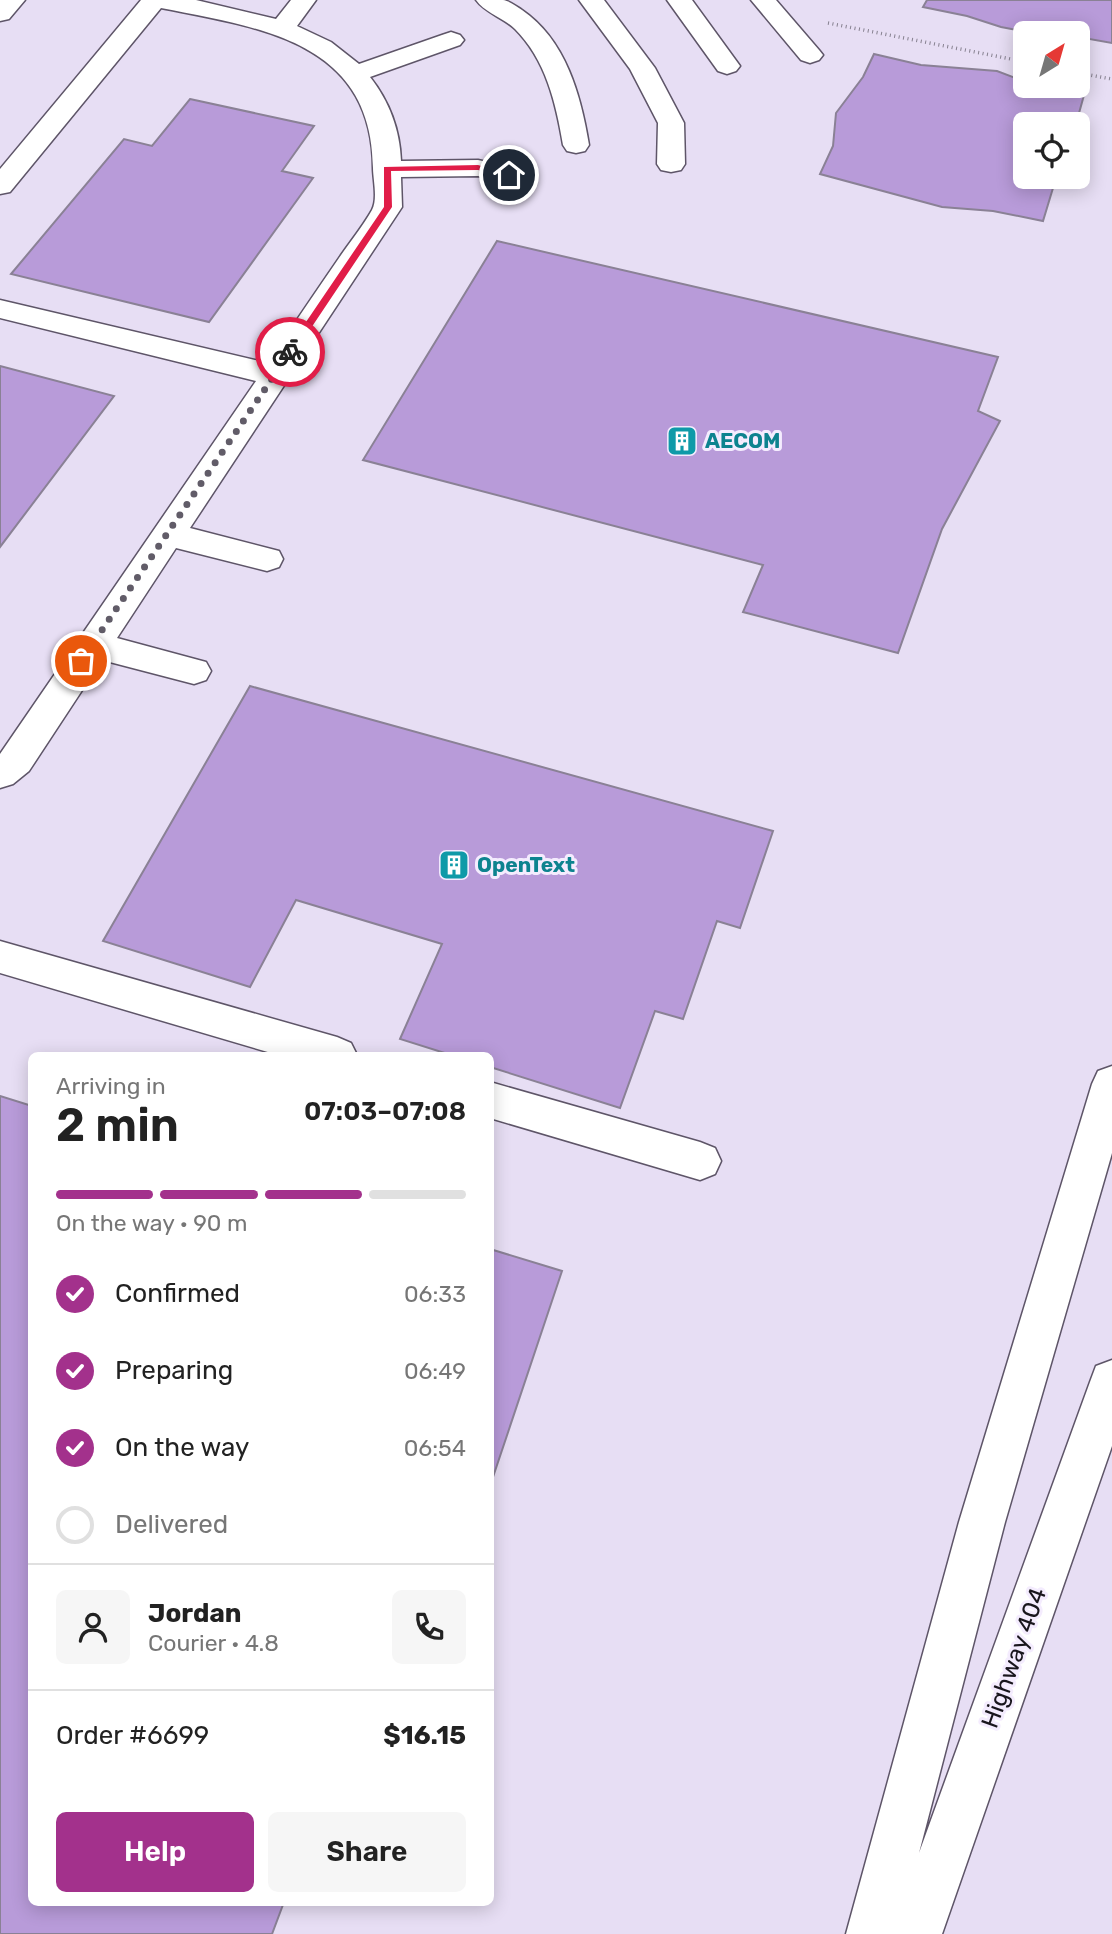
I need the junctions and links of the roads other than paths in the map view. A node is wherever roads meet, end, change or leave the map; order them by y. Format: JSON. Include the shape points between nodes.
{"nodes":[{"id":1,"x":13,"y":0,"type":"edge"},
{"id":2,"x":154,"y":0,"type":"edge"},
{"id":3,"x":160,"y":0,"type":"edge"},
{"id":4,"x":304,"y":0,"type":"edge"},
{"id":5,"x":488,"y":0,"type":"edge"},
{"id":6,"x":591,"y":0,"type":"edge"},
{"id":7,"x":680,"y":0,"type":"edge"},
{"id":8,"x":763,"y":0,"type":"edge"},
{"id":9,"x":211,"y":5,"type":"edge"},
{"id":10,"x":0,"y":14,"type":"edge"},
{"id":11,"x":283,"y":26,"type":"junction"},
{"id":12,"x":451,"y":40,"type":"dead end"},
{"id":13,"x":810,"y":55,"type":"dead end"},
{"id":14,"x":727,"y":66,"type":"dead end"},
{"id":15,"x":354,"y":74,"type":"junction"},
{"id":16,"x":576,"y":145,"type":"dead end"},
{"id":17,"x":671,"y":164,"type":"dead end"},
{"id":18,"x":386,"y":169,"type":"junction"},
{"id":19,"x":509,"y":175,"type":"dead end"},
{"id":20,"x":0,"y":186,"type":"edge"},
{"id":21,"x":0,"y":309,"type":"edge"},
{"id":22,"x":274,"y":375,"type":"junction"},
{"id":23,"x":168,"y":534,"type":"junction"},
{"id":24,"x":267,"y":559,"type":"dead end"},
{"id":25,"x":92,"y":644,"type":"junction"},
{"id":26,"x":194,"y":671,"type":"dead end"},
{"id":27,"x":0,"y":774,"type":"edge"},
{"id":28,"x":0,"y":957,"type":"edge"},
{"id":29,"x":327,"y":1052,"type":"edge"},
{"id":30,"x":1112,"y":1084,"type":"edge"},
{"id":31,"x":494,"y":1101,"type":"edge"},
{"id":32,"x":700,"y":1161,"type":"dead end"},
{"id":33,"x":1112,"y":1382,"type":"edge"},
{"id":34,"x":872,"y":1934,"type":"edge"},
{"id":35,"x":916,"y":1934,"type":"edge"}],
"edges":[{"from":1,"to":10,"type":"main road"},
{"from":2,"to":20,"type":"main road"},
{"from":3,"to":9,"type":"main road"},
{"from":4,"to":11,"type":"main road"},
{"from":5,"to":16,"type":"main road","via":[[524,24],[554,63],[571,108]]},
{"from":6,"to":17,"type":"main road","via":[[642,68],[671,124]]},
{"from":7,"to":14,"type":"main road"},
{"from":8,"to":13,"type":"main road"},
{"from":9,"to":11,"type":"main road"},
{"from":11,"to":15,"type":"main road","via":[[324,47]]},
{"from":12,"to":15,"type":"main road"},
{"from":15,"to":18,"type":"main road","via":[[366,85],[384,128]]},
{"from":18,"to":19,"type":"main road","via":[[478,167]]},
{"from":18,"to":22,"type":"main road","via":[[388,207]]},
{"from":21,"to":22,"type":"main road"},
{"from":22,"to":23,"type":"main road"},
{"from":23,"to":24,"type":"main road"},
{"from":23,"to":25,"type":"main road"},
{"from":25,"to":26,"type":"main road"},
{"from":25,"to":27,"type":"main road","via":[[16,761]]},
{"from":28,"to":29,"type":"main road"},
{"from":30,"to":34,"type":"main road","via":[[982,1522]]},
{"from":31,"to":32,"type":"main road"},
{"from":33,"to":35,"type":"main road","name":"Highway 404"}]}
